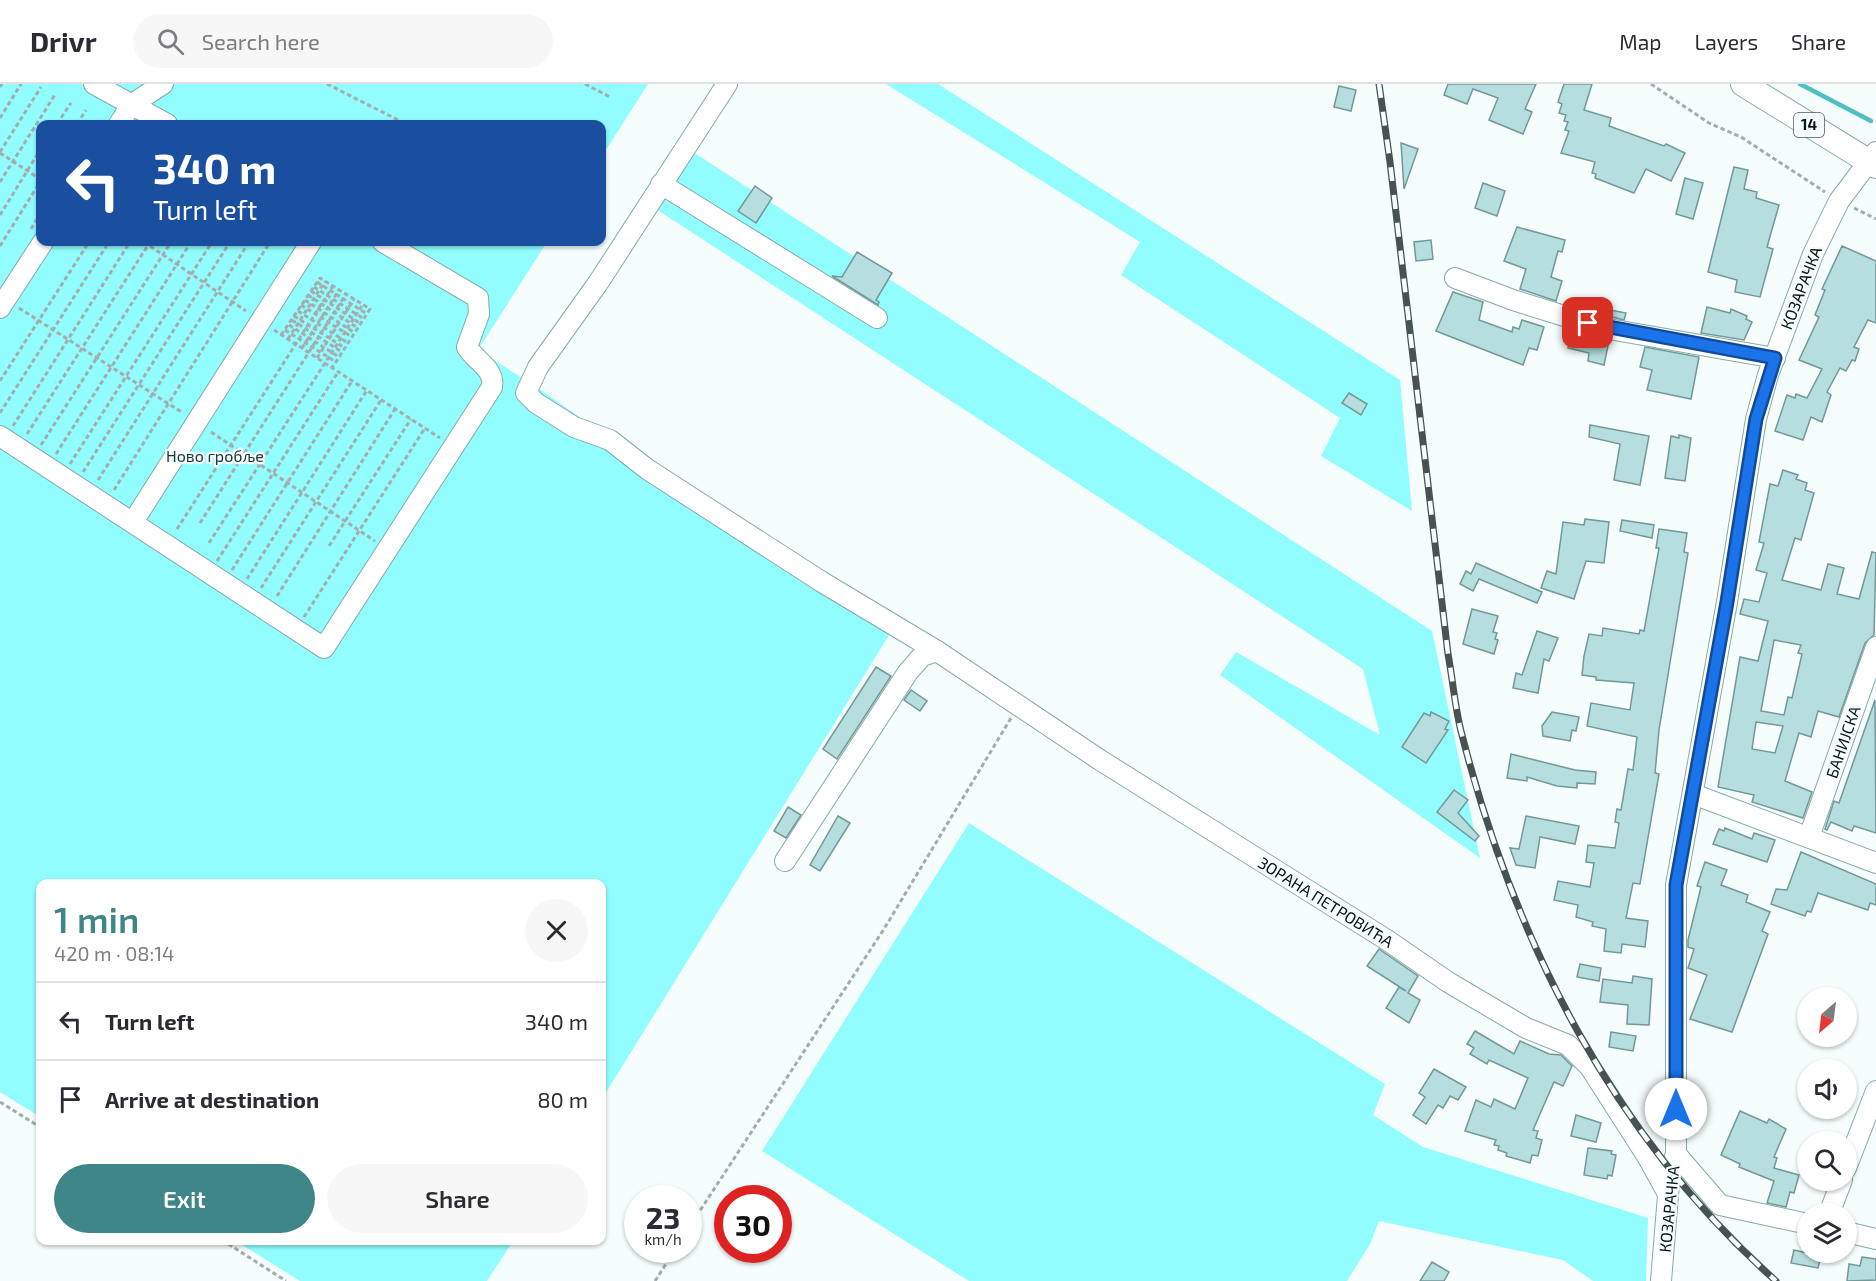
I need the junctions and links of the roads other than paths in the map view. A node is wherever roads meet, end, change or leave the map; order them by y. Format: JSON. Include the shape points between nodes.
{"nodes":[{"id":1,"x":94,"y":84,"type":"edge"},
{"id":2,"x":163,"y":84,"type":"edge"},
{"id":3,"x":727,"y":84,"type":"edge"},
{"id":4,"x":1743,"y":84,"type":"edge"},
{"id":5,"x":131,"y":105,"type":"junction"},
{"id":6,"x":122,"y":120,"type":"edge"},
{"id":7,"x":159,"y":120,"type":"edge"},
{"id":8,"x":1874,"y":160,"type":"edge"},
{"id":9,"x":661,"y":183,"type":"junction"},
{"id":10,"x":40,"y":246,"type":"edge"},
{"id":11,"x":308,"y":246,"type":"edge"},
{"id":12,"x":390,"y":246,"type":"edge"},
{"id":13,"x":1455,"y":278,"type":"dead end"},
{"id":14,"x":0,"y":308,"type":"edge"},
{"id":15,"x":877,"y":318,"type":"dead end"},
{"id":16,"x":1775,"y":358,"type":"junction"},
{"id":17,"x":5,"y":435,"type":"edge"},
{"id":18,"x":133,"y":522,"type":"junction"},
{"id":19,"x":1876,"y":647,"type":"edge"},
{"id":20,"x":937,"y":651,"type":"junction"},
{"id":21,"x":1693,"y":794,"type":"junction"},
{"id":22,"x":1809,"y":837,"type":"junction"},
{"id":23,"x":785,"y":861,"type":"dead end"},
{"id":24,"x":1876,"y":863,"type":"edge"},
{"id":25,"x":1876,"y":1091,"type":"edge"},
{"id":26,"x":1857,"y":1140,"type":"edge"},
{"id":27,"x":1676,"y":1154,"type":"junction"},
{"id":28,"x":1668,"y":1194,"type":"junction"},
{"id":29,"x":1797,"y":1222,"type":"edge"},
{"id":30,"x":1857,"y":1235,"type":"edge"},
{"id":31,"x":1876,"y":1239,"type":"edge"},
{"id":32,"x":1661,"y":1281,"type":"edge"}],
"edges":[{"from":1,"to":5,"type":"street"},
{"from":2,"to":5,"type":"street"},
{"from":3,"to":9,"type":"street"},
{"from":4,"to":8,"type":"main road","number":"14"},
{"from":5,"to":6,"type":"street"},
{"from":5,"to":7,"type":"street"},
{"from":8,"to":16,"type":"street","name":"КОЗАРАЧКА","via":[[1839,201],[1813,254]]},
{"from":9,"to":15,"type":"street"},
{"from":9,"to":20,"type":"street","name":"ЗОРАНА ПЕТРОВИЋА","via":[[538,368],[526,393],[574,428],[610,440],[647,469],[822,582]]},
{"from":10,"to":14,"type":"street"},
{"from":11,"to":18,"type":"street"},
{"from":12,"to":18,"type":"street","via":[[471,292],[480,305],[467,347],[491,372],[493,382],[324,648]]},
{"from":13,"to":16,"type":"street","via":[[1603,328]]},
{"from":16,"to":21,"type":"street","name":"КОЗАРАЧКА","via":[[1756,419]]},
{"from":17,"to":18,"type":"street"},
{"from":19,"to":22,"type":"street","name":"БАНИЈСКА"},
{"from":20,"to":23,"type":"street","via":[[922,656],[908,672]]},
{"from":20,"to":28,"type":"street","name":"ЗОРАНА ПЕТРОВИЋА","via":[[1448,982],[1526,1028],[1568,1045],[1590,1067]]},
{"from":21,"to":22,"type":"street"},
{"from":21,"to":27,"type":"street","name":"КОЗАРАЧКА","via":[[1676,885]]},
{"from":22,"to":24,"type":"street"},
{"from":25,"to":26,"type":"street"},
{"from":27,"to":28,"type":"street","name":"КОЗАРАЧКА"},
{"from":27,"to":29,"type":"street","via":[[1720,1205]]},
{"from":28,"to":32,"type":"street","name":"КОЗАРАЧКА"},
{"from":30,"to":31,"type":"street"}]}
